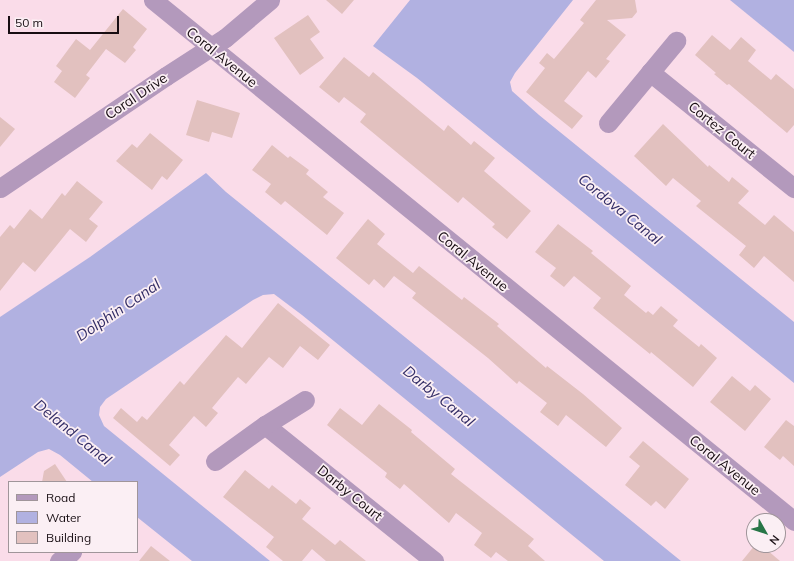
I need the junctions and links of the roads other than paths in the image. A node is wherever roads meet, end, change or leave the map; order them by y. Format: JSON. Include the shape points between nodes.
{"nodes":[{"id":1,"x":153,"y":0,"type":"edge"},
{"id":2,"x":270,"y":0,"type":"edge"},
{"id":3,"x":676,"y":41,"type":"dead end"},
{"id":4,"x":210,"y":48,"type":"junction"},
{"id":5,"x":650,"y":72,"type":"junction"},
{"id":6,"x":608,"y":123,"type":"dead end"},
{"id":7,"x":0,"y":188,"type":"edge"},
{"id":8,"x":794,"y":188,"type":"edge"},
{"id":9,"x":305,"y":400,"type":"dead end"},
{"id":10,"x":265,"y":425,"type":"junction"},
{"id":11,"x":216,"y":461,"type":"dead end"},
{"id":12,"x":794,"y":521,"type":"edge"},
{"id":13,"x":71,"y":553,"type":"edge"},
{"id":14,"x":59,"y":561,"type":"edge"},
{"id":15,"x":434,"y":561,"type":"edge"}],
"edges":[{"from":1,"to":4,"type":"street","name":"Coral Avenue"},
{"from":2,"to":4,"type":"street","name":"Coral Drive"},
{"from":3,"to":5,"type":"street"},
{"from":4,"to":7,"type":"street","name":"Coral Drive"},
{"from":4,"to":12,"type":"street","name":"Coral Avenue"},
{"from":5,"to":6,"type":"street"},
{"from":5,"to":8,"type":"street","name":"Cortez Court"},
{"from":9,"to":10,"type":"street"},
{"from":10,"to":11,"type":"street"},
{"from":10,"to":15,"type":"street","name":"Darby Court"},
{"from":13,"to":14,"type":"street"}]}
